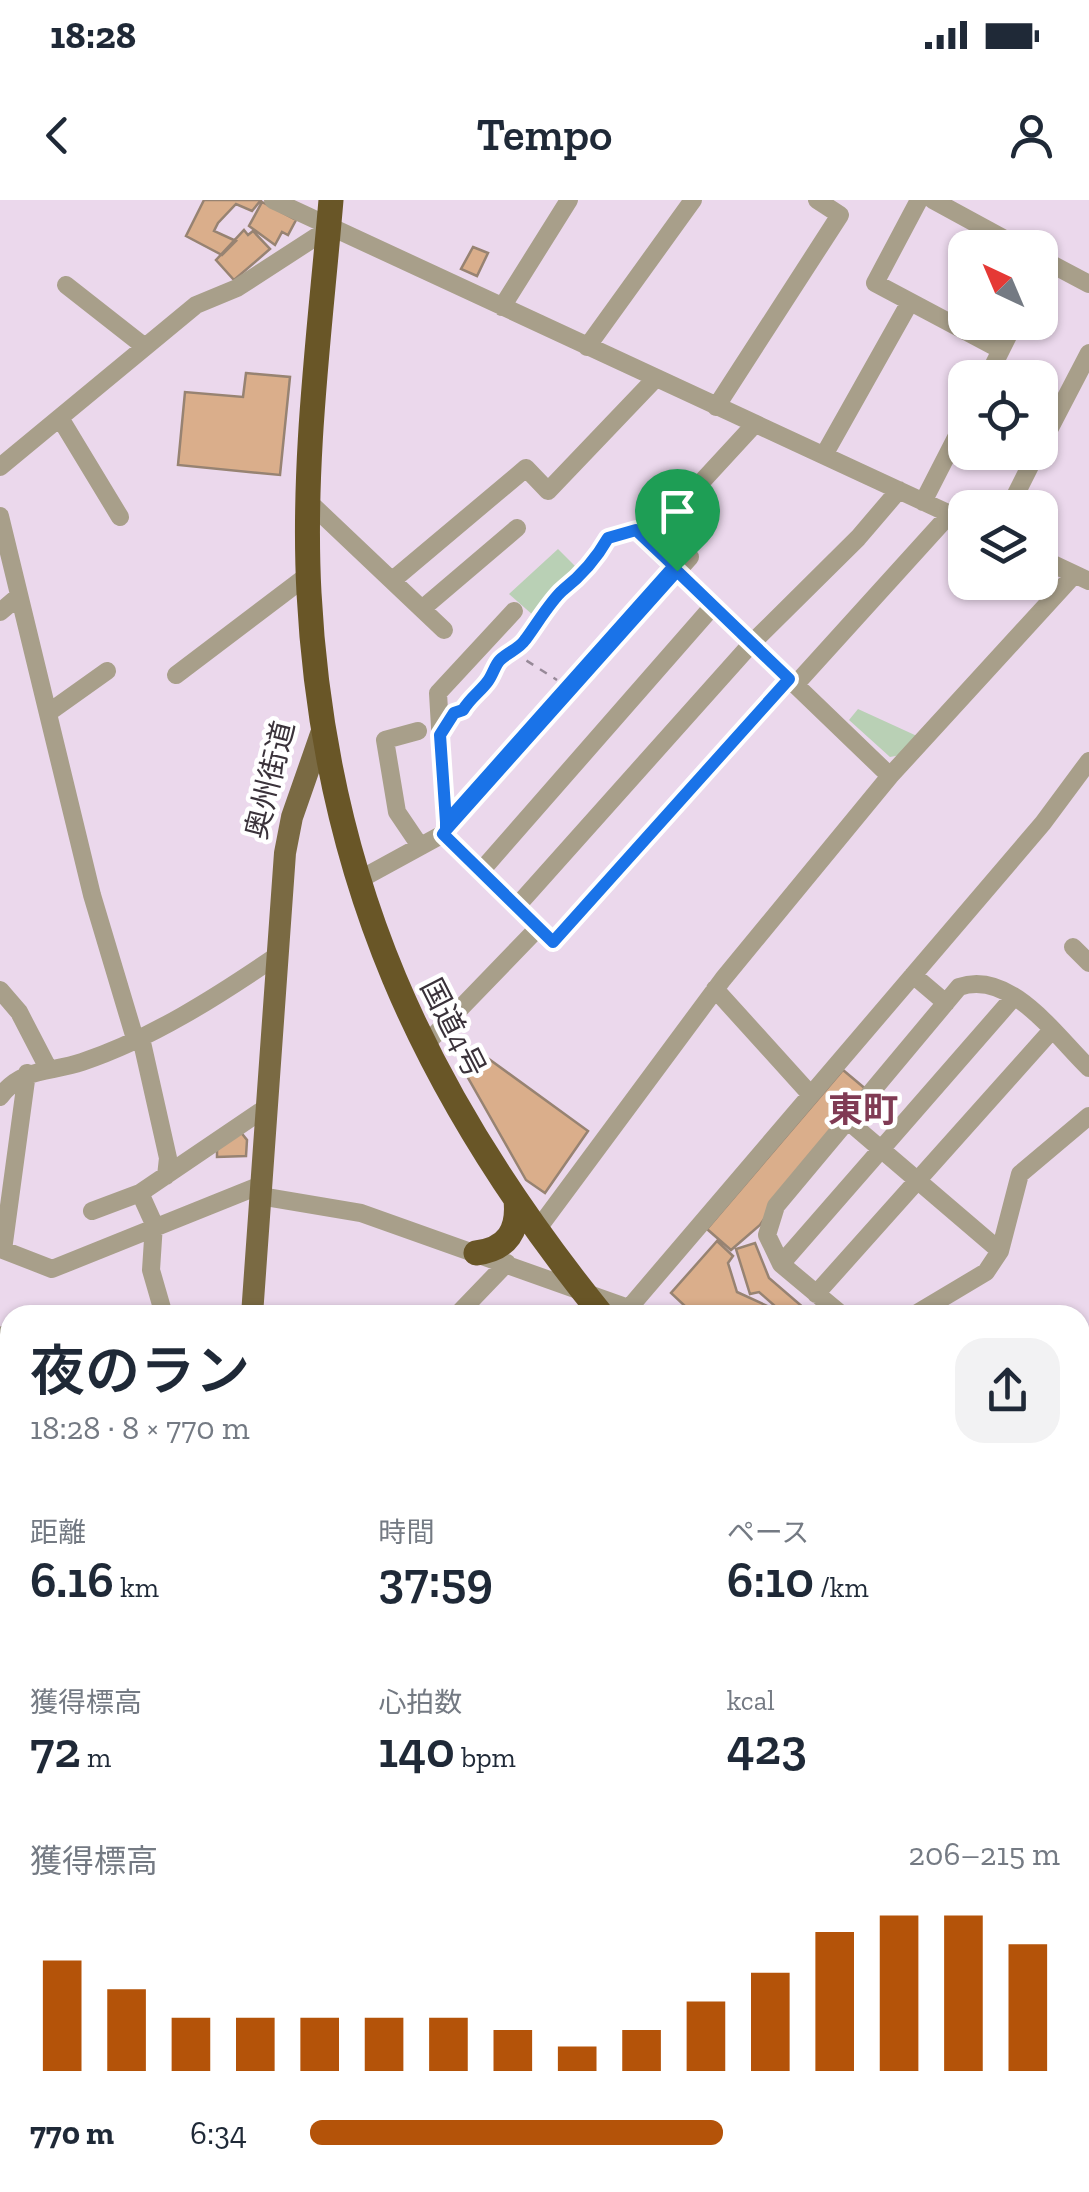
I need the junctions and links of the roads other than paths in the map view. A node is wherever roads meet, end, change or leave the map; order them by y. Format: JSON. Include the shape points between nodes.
{"nodes":[{"id":1,"x":273,"y":200,"type":"edge"},
{"id":2,"x":331,"y":200,"type":"edge"},
{"id":3,"x":569,"y":200,"type":"edge"},
{"id":4,"x":693,"y":200,"type":"edge"},
{"id":5,"x":817,"y":200,"type":"edge"},
{"id":6,"x":919,"y":200,"type":"edge"},
{"id":7,"x":933,"y":200,"type":"edge"},
{"id":8,"x":954,"y":205,"type":"edge"},
{"id":9,"x":328,"y":230,"type":"junction"},
{"id":10,"x":993,"y":230,"type":"edge"},
{"id":11,"x":1058,"y":271,"type":"edge"},
{"id":12,"x":66,"y":284,"type":"dead end"},
{"id":13,"x":1089,"y":284,"type":"edge"},
{"id":14,"x":910,"y":302,"type":"junction"},
{"id":15,"x":502,"y":307,"type":"junction"},
{"id":16,"x":1005,"y":340,"type":"edge"},
{"id":17,"x":145,"y":347,"type":"junction"},
{"id":18,"x":587,"y":347,"type":"junction"},
{"id":19,"x":1000,"y":350,"type":"junction"},
{"id":20,"x":1089,"y":353,"type":"edge"},
{"id":21,"x":995,"y":360,"type":"edge"},
{"id":22,"x":656,"y":379,"type":"junction"},
{"id":23,"x":716,"y":407,"type":"junction"},
{"id":24,"x":1058,"y":413,"type":"edge"},
{"id":25,"x":60,"y":418,"type":"junction"},
{"id":26,"x":754,"y":424,"type":"junction"},
{"id":27,"x":948,"y":453,"type":"edge"},
{"id":28,"x":824,"y":455,"type":"junction"},
{"id":29,"x":0,"y":467,"type":"edge"},
{"id":30,"x":899,"y":490,"type":"junction"},
{"id":31,"x":309,"y":502,"type":"junction"},
{"id":32,"x":923,"y":502,"type":"junction"},
{"id":33,"x":948,"y":513,"type":"edge"},
{"id":34,"x":0,"y":516,"type":"edge"},
{"id":35,"x":120,"y":517,"type":"dead end"},
{"id":36,"x":516,"y":528,"type":"dead end"},
{"id":37,"x":948,"y":528,"type":"edge"},
{"id":38,"x":1058,"y":567,"type":"edge"},
{"id":39,"x":677,"y":571,"type":"junction"},
{"id":40,"x":308,"y":575,"type":"junction"},
{"id":41,"x":1082,"y":578,"type":"edge"},
{"id":42,"x":394,"y":579,"type":"junction"},
{"id":43,"x":19,"y":596,"type":"junction"},
{"id":44,"x":713,"y":606,"type":"junction"},
{"id":45,"x":423,"y":608,"type":"junction"},
{"id":46,"x":514,"y":611,"type":"dead end"},
{"id":47,"x":0,"y":612,"type":"edge"},
{"id":48,"x":444,"y":630,"type":"dead end"},
{"id":49,"x":752,"y":643,"type":"junction"},
{"id":50,"x":107,"y":671,"type":"dead end"},
{"id":51,"x":176,"y":675,"type":"dead end"},
{"id":52,"x":792,"y":682,"type":"junction"},
{"id":53,"x":48,"y":712,"type":"junction"},
{"id":54,"x":418,"y":731,"type":"dead end"},
{"id":55,"x":321,"y":734,"type":"junction"},
{"id":56,"x":1089,"y":762,"type":"edge"},
{"id":57,"x":890,"y":776,"type":"junction"},
{"id":58,"x":445,"y":832,"type":"junction"},
{"id":59,"x":420,"y":846,"type":"junction"},
{"id":60,"x":480,"y":871,"type":"junction"},
{"id":61,"x":357,"y":880,"type":"junction"},
{"id":62,"x":516,"y":906,"type":"junction"},
{"id":63,"x":538,"y":928,"type":"junction"},
{"id":64,"x":1073,"y":947,"type":"dead end"},
{"id":65,"x":278,"y":955,"type":"junction"},
{"id":66,"x":1089,"y":963,"type":"edge"},
{"id":67,"x":913,"y":975,"type":"junction"},
{"id":68,"x":715,"y":988,"type":"junction"},
{"id":69,"x":0,"y":990,"type":"edge"},
{"id":70,"x":1014,"y":997,"type":"junction"},
{"id":71,"x":946,"y":1003,"type":"junction"},
{"id":72,"x":1051,"y":1032,"type":"junction"},
{"id":73,"x":138,"y":1040,"type":"junction"},
{"id":74,"x":424,"y":1047,"type":"junction"},
{"id":75,"x":48,"y":1068,"type":"junction"},
{"id":76,"x":1089,"y":1068,"type":"edge"},
{"id":77,"x":27,"y":1073,"type":"junction"},
{"id":78,"x":810,"y":1094,"type":"junction"},
{"id":79,"x":0,"y":1098,"type":"edge"},
{"id":80,"x":267,"y":1107,"type":"junction"},
{"id":81,"x":1089,"y":1116,"type":"edge"},
{"id":82,"x":848,"y":1121,"type":"junction"},
{"id":83,"x":880,"y":1148,"type":"junction"},
{"id":84,"x":166,"y":1176,"type":"junction"},
{"id":85,"x":918,"y":1181,"type":"junction"},
{"id":86,"x":261,"y":1190,"type":"junction"},
{"id":87,"x":140,"y":1193,"type":"junction"},
{"id":88,"x":516,"y":1200,"type":"junction"},
{"id":89,"x":92,"y":1211,"type":"dead end"},
{"id":90,"x":154,"y":1224,"type":"junction"},
{"id":91,"x":537,"y":1230,"type":"junction"},
{"id":92,"x":1000,"y":1251,"type":"junction"},
{"id":93,"x":476,"y":1253,"type":"junction"},
{"id":94,"x":508,"y":1264,"type":"junction"},
{"id":95,"x":781,"y":1264,"type":"junction"},
{"id":96,"x":581,"y":1289,"type":"junction"},
{"id":97,"x":816,"y":1294,"type":"junction"},
{"id":98,"x":161,"y":1305,"type":"edge"},
{"id":99,"x":253,"y":1305,"type":"edge"},
{"id":100,"x":467,"y":1305,"type":"edge"},
{"id":101,"x":594,"y":1305,"type":"edge"},
{"id":102,"x":621,"y":1305,"type":"edge"},
{"id":103,"x":631,"y":1305,"type":"edge"},
{"id":104,"x":830,"y":1305,"type":"edge"},
{"id":105,"x":931,"y":1305,"type":"edge"}],
"edges":[{"from":1,"to":9,"type":"street"},
{"from":2,"to":9,"type":"highway","name":"奥州街道"},
{"from":3,"to":15,"type":"street"},
{"from":4,"to":18,"type":"street"},
{"from":5,"to":23,"type":"street","via":[[840,215]]},
{"from":6,"to":14,"type":"street","via":[[875,283]]},
{"from":7,"to":8,"type":"street"},
{"from":8,"to":10,"type":"street"},
{"from":9,"to":15,"type":"street"},
{"from":9,"to":17,"type":"street","via":[[196,305]]},
{"from":9,"to":31,"type":"highway","name":"奥州街道"},
{"from":11,"to":13,"type":"street"},
{"from":12,"to":17,"type":"street"},
{"from":14,"to":19,"type":"street"},
{"from":14,"to":28,"type":"street"},
{"from":15,"to":18,"type":"street"},
{"from":16,"to":19,"type":"street"},
{"from":17,"to":25,"type":"street"},
{"from":18,"to":22,"type":"street"},
{"from":19,"to":21,"type":"street"},
{"from":20,"to":24,"type":"street"},
{"from":22,"to":23,"type":"street"},
{"from":22,"to":42,"type":"street","via":[[548,491],[526,468]]},
{"from":23,"to":26,"type":"street"},
{"from":25,"to":29,"type":"street"},
{"from":25,"to":35,"type":"street"},
{"from":26,"to":28,"type":"street"},
{"from":26,"to":39,"type":"street","via":[[660,526],[690,557]]},
{"from":27,"to":32,"type":"street"},
{"from":28,"to":30,"type":"street"},
{"from":30,"to":32,"type":"street"},
{"from":30,"to":49,"type":"street"},
{"from":31,"to":40,"type":"highway","name":"奥州街道"},
{"from":31,"to":42,"type":"street"},
{"from":32,"to":33,"type":"street"},
{"from":34,"to":43,"type":"street"},
{"from":36,"to":45,"type":"street"},
{"from":37,"to":52,"type":"street"},
{"from":38,"to":41,"type":"street"},
{"from":39,"to":44,"type":"street"},
{"from":39,"to":58,"type":"street"},
{"from":40,"to":51,"type":"street"},
{"from":40,"to":55,"type":"highway","name":"奥州街道"},
{"from":41,"to":57,"type":"street"},
{"from":42,"to":45,"type":"street"},
{"from":43,"to":47,"type":"street"},
{"from":43,"to":53,"type":"street"},
{"from":44,"to":49,"type":"street"},
{"from":44,"to":60,"type":"street"},
{"from":45,"to":48,"type":"street"},
{"from":46,"to":58,"type":"street","via":[[438,693]]},
{"from":49,"to":52,"type":"street"},
{"from":49,"to":62,"type":"street"},
{"from":50,"to":53,"type":"street"},
{"from":52,"to":57,"type":"street"},
{"from":52,"to":63,"type":"street","via":[[553,942]]},
{"from":53,"to":73,"type":"street","via":[[92,895]]},
{"from":54,"to":59,"type":"street","via":[[385,740],[397,812]]},
{"from":55,"to":61,"type":"highway","name":"国道4号"},
{"from":55,"to":65,"type":"main road","name":"奥州街道","via":[[285,852]]},
{"from":56,"to":67,"type":"street"},
{"from":57,"to":68,"type":"street"},
{"from":58,"to":59,"type":"street"},
{"from":58,"to":60,"type":"street"},
{"from":59,"to":61,"type":"street"},
{"from":60,"to":62,"type":"street"},
{"from":61,"to":74,"type":"highway","name":"国道4号"},
{"from":62,"to":63,"type":"street"},
{"from":63,"to":74,"type":"street"},
{"from":64,"to":66,"type":"street"},
{"from":65,"to":73,"type":"street"},
{"from":65,"to":80,"type":"main road","name":"奥州街道"},
{"from":67,"to":71,"type":"street"},
{"from":67,"to":78,"type":"street"},
{"from":68,"to":78,"type":"street"},
{"from":68,"to":91,"type":"street"},
{"from":69,"to":75,"type":"street"},
{"from":70,"to":71,"type":"street","via":[[1002,986],[978,981],[959,987]]},
{"from":70,"to":72,"type":"street"},
{"from":70,"to":83,"type":"street"},
{"from":71,"to":82,"type":"street"},
{"from":72,"to":76,"type":"street"},
{"from":72,"to":85,"type":"street"},
{"from":73,"to":75,"type":"street","via":[[78,1064]]},
{"from":73,"to":84,"type":"street","via":[[168,1158]]},
{"from":74,"to":88,"type":"highway","name":"国道4号"},
{"from":75,"to":77,"type":"street"},
{"from":77,"to":79,"type":"street"},
{"from":77,"to":90,"type":"street","via":[[2,1250],[52,1269]]},
{"from":78,"to":103,"type":"street"},
{"from":80,"to":84,"type":"street"},
{"from":80,"to":86,"type":"main road","name":"奥州街道"},
{"from":81,"to":92,"type":"street","via":[[1020,1174]]},
{"from":82,"to":83,"type":"street"},
{"from":82,"to":95,"type":"street","via":[[776,1206],[767,1235]]},
{"from":83,"to":85,"type":"street"},
{"from":83,"to":95,"type":"street"},
{"from":84,"to":87,"type":"street"},
{"from":85,"to":92,"type":"street"},
{"from":85,"to":97,"type":"street"},
{"from":86,"to":90,"type":"street"},
{"from":86,"to":93,"type":"street","via":[[361,1213]]},
{"from":86,"to":99,"type":"main road","name":"奥州街道"},
{"from":87,"to":89,"type":"street"},
{"from":87,"to":90,"type":"street"},
{"from":88,"to":91,"type":"highway","name":"国道4号"},
{"from":88,"to":93,"type":"highway","via":[[515,1230],[503,1244]]},
{"from":90,"to":98,"type":"street","via":[[151,1270]]},
{"from":91,"to":96,"type":"highway","name":"国道4号"},
{"from":92,"to":105,"type":"street","via":[[986,1272]]},
{"from":93,"to":94,"type":"street"},
{"from":94,"to":96,"type":"street"},
{"from":94,"to":100,"type":"street"},
{"from":95,"to":97,"type":"street"},
{"from":96,"to":101,"type":"highway","name":"国道4号"},
{"from":96,"to":102,"type":"street"},
{"from":97,"to":104,"type":"street"}]}
